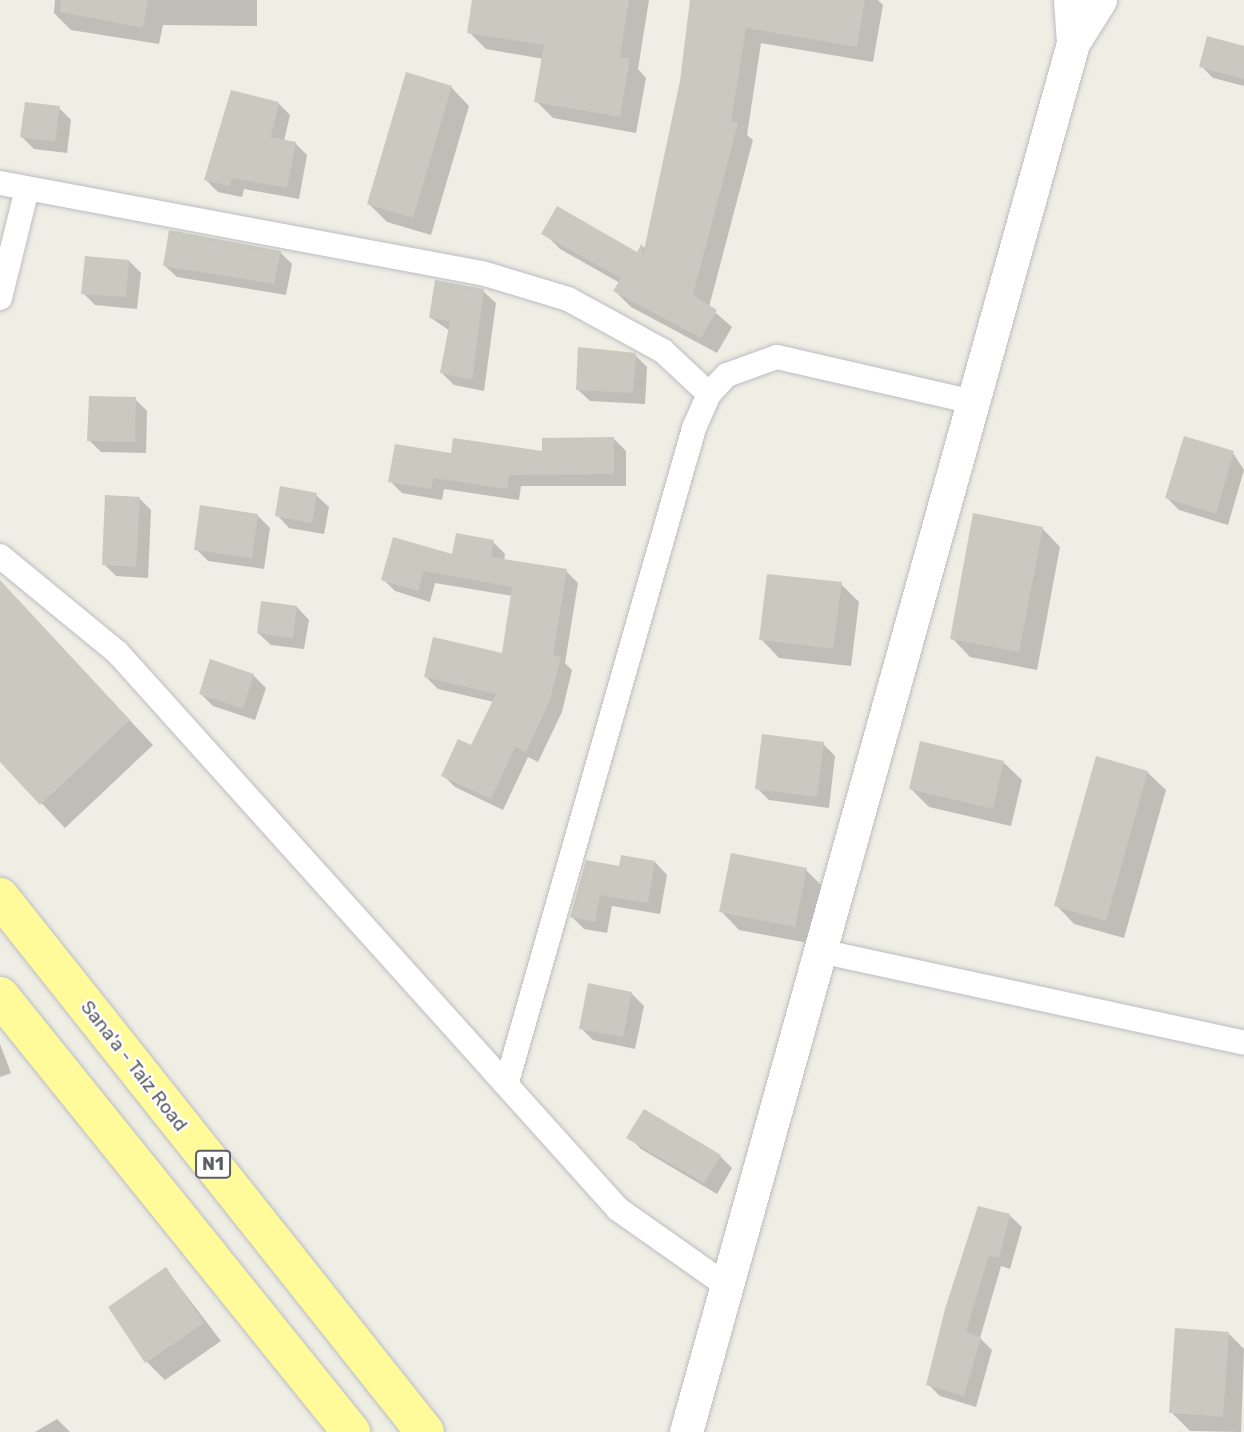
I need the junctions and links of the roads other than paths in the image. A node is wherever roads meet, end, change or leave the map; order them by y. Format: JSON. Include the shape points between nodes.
{"nodes":[{"id":1,"x":1070,"y":0,"type":"edge"},
{"id":2,"x":1100,"y":0,"type":"edge"},
{"id":3,"x":1073,"y":43,"type":"junction"},
{"id":4,"x":0,"y":183,"type":"edge"},
{"id":5,"x":27,"y":189,"type":"junction"},
{"id":6,"x":0,"y":298,"type":"edge"},
{"id":7,"x":709,"y":394,"type":"junction"},
{"id":8,"x":973,"y":402,"type":"junction"},
{"id":9,"x":0,"y":556,"type":"edge"},
{"id":10,"x":0,"y":897,"type":"edge"},
{"id":11,"x":820,"y":951,"type":"junction"},
{"id":12,"x":0,"y":996,"type":"edge"},
{"id":13,"x":1244,"y":1043,"type":"edge"},
{"id":14,"x":507,"y":1082,"type":"junction"},
{"id":15,"x":727,"y":1286,"type":"junction"},
{"id":16,"x":351,"y":1432,"type":"edge"},
{"id":17,"x":425,"y":1432,"type":"edge"},
{"id":18,"x":686,"y":1432,"type":"edge"}],
"edges":[{"from":1,"to":3,"type":"main road"},
{"from":2,"to":3,"type":"main road"},
{"from":3,"to":8,"type":"main road"},
{"from":4,"to":5,"type":"street"},
{"from":5,"to":6,"type":"street"},
{"from":5,"to":7,"type":"street","via":[[482,273],[568,299],[663,351]]},
{"from":7,"to":8,"type":"street","via":[[727,375],[776,358]]},
{"from":7,"to":14,"type":"street","via":[[694,428]]},
{"from":8,"to":11,"type":"main road"},
{"from":9,"to":14,"type":"street","via":[[117,652]]},
{"from":10,"to":17,"type":"highway","name":"Sana'a - Taiz Road","number":"N1"},
{"from":11,"to":13,"type":"street"},
{"from":11,"to":15,"type":"main road"},
{"from":12,"to":16,"type":"highway"},
{"from":14,"to":15,"type":"street","via":[[618,1209]]},
{"from":15,"to":18,"type":"main road"}]}
